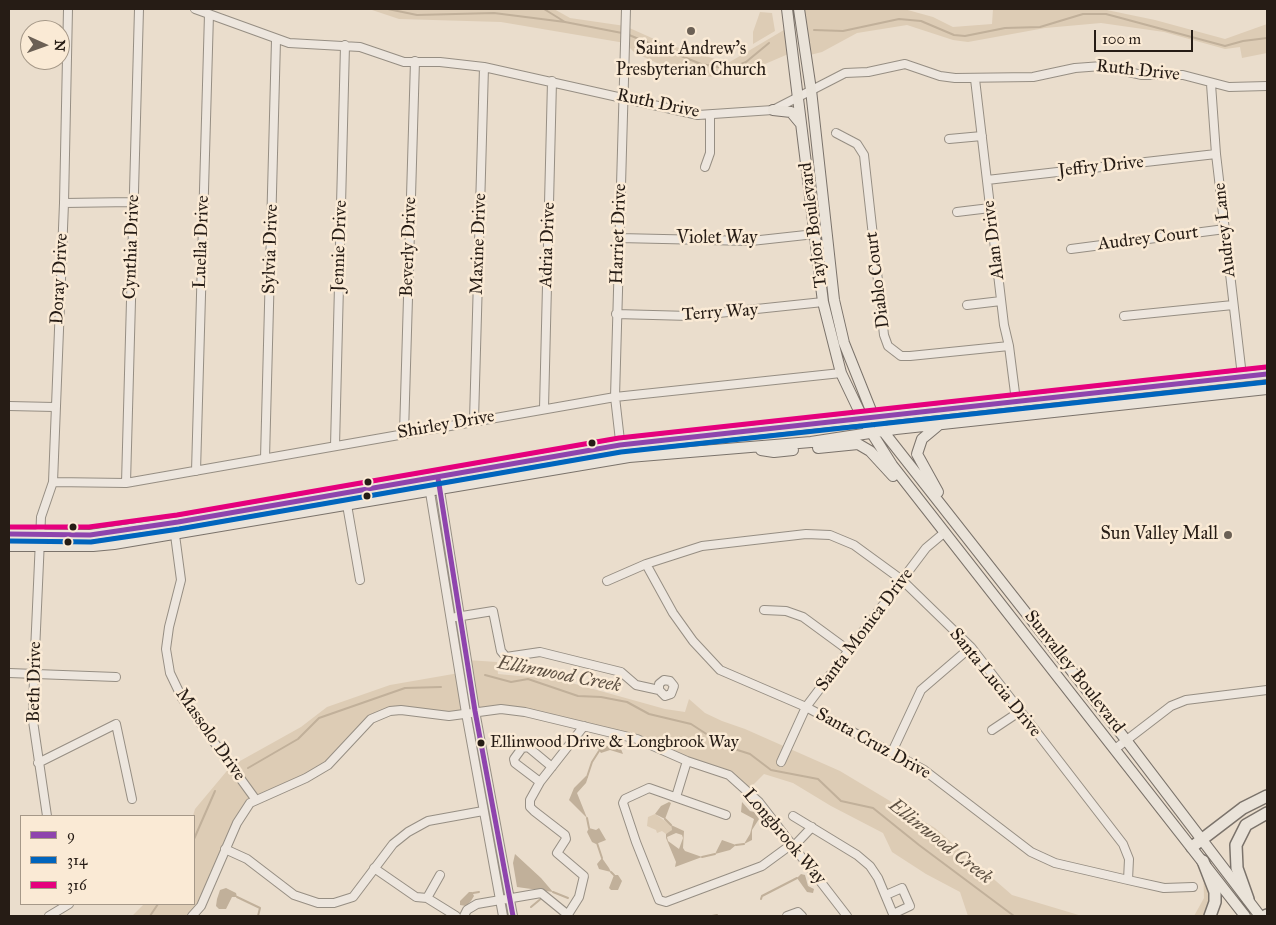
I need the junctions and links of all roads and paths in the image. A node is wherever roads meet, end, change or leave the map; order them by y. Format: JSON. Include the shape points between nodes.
{"nodes":[{"id":1,"x":68,"y":9,"type":"edge"},
{"id":2,"x":194,"y":9,"type":"edge"},
{"id":3,"x":626,"y":9,"type":"edge"},
{"id":4,"x":787,"y":9,"type":"edge"},
{"id":5,"x":799,"y":9,"type":"edge"},
{"id":6,"x":139,"y":10,"type":"edge"},
{"id":7,"x":209,"y":14,"type":"junction"},
{"id":8,"x":276,"y":40,"type":"junction"},
{"id":9,"x":346,"y":45,"type":"junction"},
{"id":10,"x":414,"y":61,"type":"junction"},
{"id":11,"x":484,"y":67,"type":"junction"},
{"id":12,"x":975,"y":79,"type":"junction"},
{"id":13,"x":552,"y":81,"type":"junction"},
{"id":14,"x":1211,"y":84,"type":"junction"},
{"id":15,"x":1267,"y":86,"type":"edge"},
{"id":16,"x":811,"y":90,"type":"junction"},
{"id":17,"x":623,"y":97,"type":"junction"},
{"id":18,"x":799,"y":97,"type":"junction"},
{"id":19,"x":772,"y":110,"type":"junction"},
{"id":20,"x":710,"y":115,"type":"junction"},
{"id":21,"x":802,"y":125,"type":"junction"},
{"id":22,"x":836,"y":133,"type":"dead end"},
{"id":23,"x":982,"y":136,"type":"junction"},
{"id":24,"x":949,"y":139,"type":"dead end"},
{"id":25,"x":1216,"y":154,"type":"junction"},
{"id":26,"x":705,"y":167,"type":"dead end"},
{"id":27,"x":987,"y":180,"type":"junction"},
{"id":28,"x":133,"y":202,"type":"junction"},
{"id":29,"x":64,"y":203,"type":"junction"},
{"id":30,"x":990,"y":208,"type":"junction"},
{"id":31,"x":957,"y":212,"type":"dead end"},
{"id":32,"x":1225,"y":229,"type":"junction"},
{"id":33,"x":815,"y":234,"type":"junction"},
{"id":34,"x":619,"y":238,"type":"junction"},
{"id":35,"x":1071,"y":248,"type":"dead end"},
{"id":36,"x":1001,"y":301,"type":"junction"},
{"id":37,"x":823,"y":302,"type":"junction"},
{"id":38,"x":967,"y":305,"type":"dead end"},
{"id":39,"x":1233,"y":305,"type":"junction"},
{"id":40,"x":616,"y":314,"type":"junction"},
{"id":41,"x":1124,"y":316,"type":"dead end"},
{"id":42,"x":1009,"y":346,"type":"junction"},
{"id":43,"x":840,"y":373,"type":"junction"},
{"id":44,"x":1267,"y":374,"type":"edge"},
{"id":45,"x":1242,"y":376,"type":"junction"},
{"id":46,"x":1267,"y":389,"type":"edge"},
{"id":47,"x":615,"y":397,"type":"junction"},
{"id":48,"x":1016,"y":401,"type":"junction"},
{"id":49,"x":9,"y":406,"type":"edge"},
{"id":50,"x":54,"y":407,"type":"junction"},
{"id":51,"x":544,"y":408,"type":"junction"},
{"id":52,"x":875,"y":418,"type":"junction"},
{"id":53,"x":863,"y":419,"type":"junction"},
{"id":54,"x":474,"y":420,"type":"junction"},
{"id":55,"x":977,"y":420,"type":"junction"},
{"id":56,"x":941,"y":424,"type":"junction"},
{"id":57,"x":883,"y":430,"type":"junction"},
{"id":58,"x":404,"y":433,"type":"junction"},
{"id":59,"x":871,"y":433,"type":"junction"},
{"id":60,"x":620,"y":445,"type":"junction"},
{"id":61,"x":335,"y":446,"type":"junction"},
{"id":62,"x":753,"y":447,"type":"junction"},
{"id":63,"x":265,"y":458,"type":"junction"},
{"id":64,"x":622,"y":458,"type":"junction"},
{"id":65,"x":196,"y":471,"type":"junction"},
{"id":66,"x":433,"y":479,"type":"junction"},
{"id":67,"x":53,"y":482,"type":"junction"},
{"id":68,"x":126,"y":483,"type":"junction"},
{"id":69,"x":906,"y":483,"type":"junction"},
{"id":70,"x":435,"y":491,"type":"junction"},
{"id":71,"x":345,"y":492,"type":"junction"},
{"id":72,"x":347,"y":505,"type":"junction"},
{"id":73,"x":950,"y":515,"type":"junction"},
{"id":74,"x":181,"y":522,"type":"junction"},
{"id":75,"x":945,"y":532,"type":"junction"},
{"id":76,"x":9,"y":534,"type":"edge"},
{"id":77,"x":40,"y":535,"type":"junction"},
{"id":78,"x":175,"y":535,"type":"junction"},
{"id":79,"x":9,"y":546,"type":"edge"},
{"id":80,"x":39,"y":547,"type":"junction"},
{"id":81,"x":646,"y":564,"type":"junction"},
{"id":82,"x":990,"y":564,"type":"junction"},
{"id":83,"x":360,"y":580,"type":"dead end"},
{"id":84,"x":902,"y":580,"type":"junction"},
{"id":85,"x":607,"y":581,"type":"dead end"},
{"id":86,"x":764,"y":610,"type":"dead end"},
{"id":87,"x":460,"y":616,"type":"junction"},
{"id":88,"x":450,"y":618,"type":"junction"},
{"id":89,"x":971,"y":647,"type":"junction"},
{"id":90,"x":848,"y":650,"type":"junction"},
{"id":91,"x":9,"y":673,"type":"edge"},
{"id":92,"x":34,"y":674,"type":"junction"},
{"id":93,"x":116,"y":677,"type":"dead end"},
{"id":94,"x":659,"y":690,"type":"dead end"},
{"id":95,"x":1267,"y":690,"type":"edge"},
{"id":96,"x":806,"y":707,"type":"junction"},
{"id":97,"x":475,"y":711,"type":"junction"},
{"id":98,"x":1020,"y":712,"type":"junction"},
{"id":99,"x":466,"y":713,"type":"junction"},
{"id":100,"x":584,"y":726,"type":"junction"},
{"id":101,"x":992,"y":730,"type":"dead end"},
{"id":102,"x":1126,"y":740,"type":"junction"},
{"id":103,"x":1115,"y":748,"type":"junction"},
{"id":104,"x":892,"y":752,"type":"junction"},
{"id":105,"x":687,"y":760,"type":"junction"},
{"id":106,"x":781,"y":762,"type":"dead end"},
{"id":107,"x":38,"y":763,"type":"junction"},
{"id":108,"x":552,"y":767,"type":"junction"},
{"id":109,"x":540,"y":782,"type":"junction"},
{"id":110,"x":1267,"y":796,"type":"edge"},
{"id":111,"x":676,"y":797,"type":"junction"},
{"id":112,"x":132,"y":799,"type":"dead end"},
{"id":113,"x":256,"y":800,"type":"junction"},
{"id":114,"x":483,"y":811,"type":"junction"},
{"id":115,"x":1267,"y":812,"type":"edge"},
{"id":116,"x":47,"y":815,"type":"edge"},
{"id":117,"x":726,"y":815,"type":"dead end"},
{"id":118,"x":793,"y":816,"type":"dead end"},
{"id":119,"x":812,"y":827,"type":"junction"},
{"id":120,"x":1203,"y":838,"type":"junction"},
{"id":121,"x":793,"y":845,"type":"junction"},
{"id":122,"x":1192,"y":847,"type":"junction"},
{"id":123,"x":225,"y":849,"type":"junction"},
{"id":124,"x":1203,"y":861,"type":"junction"},
{"id":125,"x":374,"y":868,"type":"junction"},
{"id":126,"x":440,"y":875,"type":"dead end"},
{"id":127,"x":1128,"y":880,"type":"junction"},
{"id":128,"x":1193,"y":887,"type":"dead end"},
{"id":129,"x":886,"y":895,"type":"dead end"},
{"id":130,"x":427,"y":898,"type":"junction"},
{"id":131,"x":510,"y":898,"type":"junction"},
{"id":132,"x":1248,"y":899,"type":"junction"},
{"id":133,"x":500,"y":900,"type":"junction"},
{"id":134,"x":66,"y":905,"type":"edge"},
{"id":135,"x":466,"y":913,"type":"edge"},
{"id":136,"x":567,"y":915,"type":"edge"},
{"id":137,"x":49,"y":916,"type":"edge"},
{"id":138,"x":192,"y":916,"type":"edge"},
{"id":139,"x":456,"y":916,"type":"edge"},
{"id":140,"x":502,"y":916,"type":"edge"},
{"id":141,"x":513,"y":916,"type":"edge"},
{"id":142,"x":787,"y":916,"type":"edge"},
{"id":143,"x":802,"y":916,"type":"edge"},
{"id":144,"x":848,"y":916,"type":"edge"},
{"id":145,"x":1210,"y":916,"type":"edge"},
{"id":146,"x":1245,"y":916,"type":"edge"},
{"id":147,"x":1260,"y":916,"type":"edge"}],
"edges":[{"from":1,"to":29,"type":"street","name":"Doray Drive"},
{"from":2,"to":7,"type":"street","name":"Ruth Drive"},
{"from":3,"to":17,"type":"street","name":"Harriet Drive"},
{"from":4,"to":18,"type":"main road","name":"Taylor Boulevard"},
{"from":5,"to":16,"type":"main road","name":"Taylor Boulevard"},
{"from":6,"to":28,"type":"street","name":"Cynthia Drive"},
{"from":7,"to":8,"type":"street","name":"Ruth Drive"},
{"from":7,"to":65,"type":"street","name":"Luella Drive"},
{"from":8,"to":9,"type":"street","name":"Ruth Drive","via":[[312,46]]},
{"from":8,"to":63,"type":"street","name":"Sylvia Drive"},
{"from":9,"to":10,"type":"street","name":"Ruth Drive","via":[[397,60]]},
{"from":9,"to":61,"type":"street","name":"Jennie Drive"},
{"from":10,"to":11,"type":"street","name":"Ruth Drive"},
{"from":10,"to":58,"type":"street","name":"Beverly Drive"},
{"from":11,"to":13,"type":"street","name":"Ruth Drive"},
{"from":11,"to":54,"type":"street","name":"Maxine Drive"},
{"from":12,"to":14,"type":"street","name":"Ruth Drive","via":[[1046,76],[1075,68],[1102,66],[1142,76],[1183,75]]},
{"from":12,"to":16,"type":"street","name":"Ruth Drive","via":[[940,76],[905,64],[845,73]]},
{"from":12,"to":23,"type":"street","name":"Alan Drive"},
{"from":13,"to":17,"type":"street","name":"Ruth Drive"},
{"from":13,"to":51,"type":"street","name":"Adria Drive"},
{"from":14,"to":15,"type":"street","name":"Ruth Drive","via":[[1229,88]]},
{"from":14,"to":25,"type":"street","name":"Audrey Lane"},
{"from":16,"to":18,"type":"street","name":"Ruth Drive"},
{"from":16,"to":52,"type":"main road","name":"Taylor Boulevard","via":[[834,300],[852,366]]},
{"from":17,"to":20,"type":"street","name":"Ruth Drive"},
{"from":17,"to":34,"type":"street","name":"Harriet Drive"},
{"from":18,"to":19,"type":"street","name":"Ruth Drive"},
{"from":18,"to":21,"type":"main road","name":"Taylor Boulevard"},
{"from":19,"to":20,"type":"street","name":"Ruth Drive"},
{"from":19,"to":21,"type":"main road","via":[[791,112]]},
{"from":20,"to":26,"type":"street","via":[[710,153]]},
{"from":21,"to":33,"type":"main road","name":"Taylor Boulevard"},
{"from":22,"to":42,"type":"street","name":"Diablo Court","via":[[853,141],[864,155],[884,335],[888,346],[901,356],[910,356]]},
{"from":23,"to":24,"type":"street"},
{"from":23,"to":27,"type":"street","name":"Alan Drive"},
{"from":25,"to":27,"type":"street","name":"Jeffry Drive"},
{"from":25,"to":32,"type":"street","name":"Audrey Lane"},
{"from":27,"to":30,"type":"street","name":"Alan Drive"},
{"from":28,"to":29,"type":"street"},
{"from":28,"to":68,"type":"street","name":"Cynthia Drive"},
{"from":29,"to":50,"type":"street","name":"Doray Drive"},
{"from":30,"to":31,"type":"street"},
{"from":30,"to":36,"type":"street","name":"Alan Drive"},
{"from":32,"to":35,"type":"street","name":"Audrey Court"},
{"from":32,"to":39,"type":"street","name":"Audrey Lane"},
{"from":33,"to":34,"type":"street","name":"Violet Way","via":[[750,241]]},
{"from":33,"to":37,"type":"main road","name":"Taylor Boulevard"},
{"from":34,"to":40,"type":"street","name":"Harriet Drive"},
{"from":36,"to":38,"type":"street"},
{"from":36,"to":42,"type":"street","name":"Alan Drive"},
{"from":37,"to":40,"type":"street","name":"Terry Way","via":[[690,316]]},
{"from":37,"to":43,"type":"main road","name":"Taylor Boulevard"},
{"from":39,"to":41,"type":"street"},
{"from":39,"to":45,"type":"street","name":"Audrey Lane"},
{"from":40,"to":47,"type":"street","name":"Harriet Drive"},
{"from":42,"to":48,"type":"street","name":"Alan Drive"},
{"from":43,"to":47,"type":"street","name":"Shirley Drive"},
{"from":43,"to":53,"type":"main road","name":"Taylor Boulevard"},
{"from":44,"to":45,"type":"main road"},
{"from":45,"to":48,"type":"main road"},
{"from":46,"to":55,"type":"main road"},
{"from":47,"to":51,"type":"street","name":"Shirley Drive"},
{"from":47,"to":60,"type":"street","name":"Harriet Drive"},
{"from":48,"to":52,"type":"main road"},
{"from":48,"to":55,"type":"main road","via":[[1013,409],[988,414]]},
{"from":49,"to":50,"type":"street"},
{"from":50,"to":67,"type":"street","name":"Doray Drive"},
{"from":51,"to":54,"type":"street","name":"Shirley Drive"},
{"from":52,"to":53,"type":"main road"},
{"from":52,"to":57,"type":"main road","name":"Taylor Boulevard"},
{"from":53,"to":59,"type":"main road","name":"Taylor Boulevard"},
{"from":53,"to":60,"type":"main road"},
{"from":54,"to":58,"type":"street","name":"Shirley Drive"},
{"from":55,"to":56,"type":"main road"},
{"from":56,"to":57,"type":"main road"},
{"from":56,"to":73,"type":"main road","via":[[922,439],[917,454]]},
{"from":57,"to":59,"type":"main road"},
{"from":57,"to":73,"type":"main road","name":"Sunvalley Boulevard"},
{"from":58,"to":61,"type":"street","name":"Shirley Drive"},
{"from":59,"to":62,"type":"main road"},
{"from":59,"to":69,"type":"main road","name":"Sunvalley Boulevard"},
{"from":60,"to":64,"type":"street","name":"Harriet Drive"},
{"from":60,"to":66,"type":"main road"},
{"from":61,"to":63,"type":"street","name":"Shirley Drive"},
{"from":62,"to":64,"type":"main road"},
{"from":62,"to":69,"type":"main road","via":[[774,452],[858,444],[874,455],[892,475]]},
{"from":63,"to":65,"type":"street","name":"Shirley Drive"},
{"from":64,"to":70,"type":"main road"},
{"from":65,"to":68,"type":"street","name":"Shirley Drive"},
{"from":66,"to":70,"type":"street"},
{"from":66,"to":71,"type":"main road"},
{"from":67,"to":68,"type":"street","name":"Shirley Drive"},
{"from":67,"to":77,"type":"street","name":"Doray Drive","via":[[43,510]]},
{"from":69,"to":75,"type":"main road","name":"Sunvalley Boulevard"},
{"from":70,"to":72,"type":"main road"},
{"from":70,"to":87,"type":"street"},
{"from":70,"to":88,"type":"street"},
{"from":71,"to":72,"type":"street"},
{"from":71,"to":74,"type":"main road"},
{"from":72,"to":78,"type":"main road"},
{"from":72,"to":83,"type":"street"},
{"from":73,"to":82,"type":"main road","name":"Sunvalley Boulevard"},
{"from":74,"to":77,"type":"main road","via":[[90,535]]},
{"from":74,"to":78,"type":"street"},
{"from":75,"to":82,"type":"main road","via":[[958,534],[980,562]]},
{"from":75,"to":84,"type":"street","name":"Santa Monica Drive","via":[[926,548]]},
{"from":75,"to":103,"type":"main road","name":"Sunvalley Boulevard"},
{"from":76,"to":77,"type":"main road"},
{"from":77,"to":80,"type":"street","name":"Doray Drive"},
{"from":78,"to":80,"type":"main road","via":[[99,546]]},
{"from":78,"to":113,"type":"street","name":"Massolo Drive","via":[[181,580],[166,649],[170,673],[182,698]]},
{"from":79,"to":80,"type":"main road"},
{"from":80,"to":92,"type":"street","name":"Beth Drive"},
{"from":81,"to":84,"type":"street","name":"Santa Lucia Drive","via":[[702,546],[830,535],[854,545]]},
{"from":81,"to":85,"type":"street","name":"Santa Lucia Drive"},
{"from":81,"to":96,"type":"street","name":"Santa Cruz Drive","via":[[673,613],[720,670]]},
{"from":82,"to":102,"type":"main road","name":"Sunvalley Boulevard"},
{"from":84,"to":89,"type":"street","name":"Santa Lucia Drive"},
{"from":84,"to":90,"type":"street","name":"Santa Monica Drive"},
{"from":86,"to":90,"type":"street","via":[[786,611],[804,617]]},
{"from":87,"to":88,"type":"street"},
{"from":87,"to":94,"type":"street","via":[[493,611],[501,651],[506,657],[540,652],[621,672],[636,685]]},
{"from":87,"to":97,"type":"street"},
{"from":88,"to":99,"type":"street"},
{"from":89,"to":98,"type":"street","name":"Santa Lucia Drive"},
{"from":89,"to":104,"type":"street","via":[[921,690]]},
{"from":90,"to":96,"type":"street","name":"Santa Monica Drive"},
{"from":91,"to":92,"type":"street"},
{"from":92,"to":93,"type":"street"},
{"from":92,"to":107,"type":"street","name":"Beth Drive","via":[[33,722]]},
{"from":95,"to":102,"type":"street","via":[[1186,700],[1171,706]]},
{"from":96,"to":104,"type":"street","name":"Santa Cruz Drive"},
{"from":96,"to":106,"type":"street","name":"Santa Monica Drive"},
{"from":97,"to":99,"type":"street","name":"Longbrook Way"},
{"from":97,"to":100,"type":"street","name":"Longbrook Way","via":[[501,709]]},
{"from":97,"to":131,"type":"street"},
{"from":98,"to":101,"type":"street"},
{"from":98,"to":127,"type":"street","name":"Santa Lucia Drive","via":[[1123,844],[1130,860]]},
{"from":99,"to":113,"type":"street","name":"Longbrook Way","via":[[442,716],[401,710],[377,716],[370,719],[328,765]]},
{"from":99,"to":114,"type":"street"},
{"from":100,"to":105,"type":"street","name":"Longbrook Way","via":[[637,739]]},
{"from":100,"to":108,"type":"street"},
{"from":102,"to":103,"type":"street"},
{"from":102,"to":120,"type":"main road","name":"Sunvalley Boulevard"},
{"from":103,"to":122,"type":"main road","name":"Sunvalley Boulevard"},
{"from":104,"to":127,"type":"street","name":"Santa Cruz Drive","via":[[924,770],[1031,852],[1055,863]]},
{"from":105,"to":111,"type":"street"},
{"from":105,"to":121,"type":"street","name":"Longbrook Way","via":[[729,775],[759,802]]},
{"from":107,"to":112,"type":"street","via":[[116,724]]},
{"from":107,"to":116,"type":"street","name":"Beth Drive"},
{"from":108,"to":109,"type":"street"},
{"from":108,"to":109,"type":"street","via":[[528,747],[522,748],[514,758],[515,763]]},
{"from":109,"to":136,"type":"street","via":[[530,806],[565,835],[566,839],[557,853],[584,879],[579,897]]},
{"from":110,"to":120,"type":"highway","via":[[1243,808]]},
{"from":111,"to":117,"type":"street"},
{"from":111,"to":121,"type":"street","via":[[649,788],[623,803],[662,902],[762,866]]},
{"from":113,"to":123,"type":"street","name":"Longbrook Way","via":[[250,803],[237,823]]},
{"from":114,"to":125,"type":"street","via":[[428,821],[393,844]]},
{"from":114,"to":133,"type":"street"},
{"from":115,"to":132,"type":"highway","via":[[1246,825],[1236,845],[1237,868]]},
{"from":118,"to":119,"type":"street"},
{"from":119,"to":121,"type":"street"},
{"from":119,"to":129,"type":"street","via":[[870,866]]},
{"from":120,"to":122,"type":"highway"},
{"from":120,"to":132,"type":"main road","name":"Sunvalley Boulevard"},
{"from":121,"to":144,"type":"street","name":"Longbrook Way"},
{"from":122,"to":124,"type":"main road","name":"Sunvalley Boulevard"},
{"from":123,"to":125,"type":"street","via":[[247,859],[294,896],[318,903],[353,897]]},
{"from":123,"to":138,"type":"street","name":"Longbrook Way","via":[[201,906]]},
{"from":124,"to":145,"type":"highway","via":[[1215,892],[1216,902]]},
{"from":124,"to":146,"type":"main road","name":"Sunvalley Boulevard"},
{"from":125,"to":130,"type":"street","via":[[416,897]]},
{"from":126,"to":130,"type":"street"},
{"from":127,"to":128,"type":"street","name":"Santa Cruz Drive","via":[[1164,888]]},
{"from":130,"to":139,"type":"street"},
{"from":131,"to":133,"type":"street"},
{"from":131,"to":136,"type":"street","via":[[536,893],[547,896]]},
{"from":131,"to":141,"type":"street"},
{"from":132,"to":147,"type":"main road","name":"Sunvalley Boulevard"},
{"from":133,"to":135,"type":"street","via":[[477,904]]},
{"from":133,"to":140,"type":"street"},
{"from":134,"to":137,"type":"street"},
{"from":142,"to":143,"type":"street","via":[[798,912]]}]}
